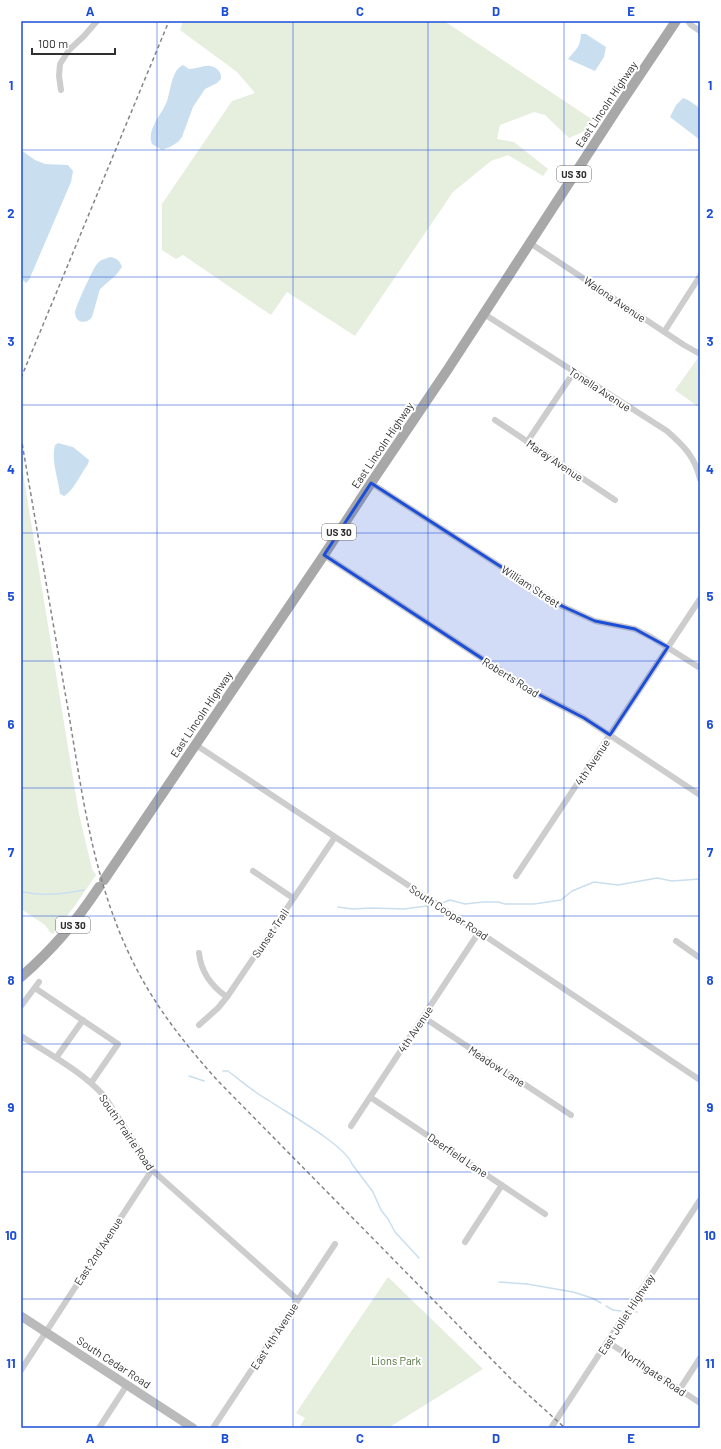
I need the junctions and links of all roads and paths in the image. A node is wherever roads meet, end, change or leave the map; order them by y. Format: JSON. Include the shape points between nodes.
{"nodes":[{"id":1,"x":97,"y":21,"type":"edge"},
{"id":2,"x":676,"y":21,"type":"edge"},
{"id":3,"x":688,"y":21,"type":"edge"},
{"id":4,"x":700,"y":31,"type":"edge"},
{"id":5,"x":61,"y":90,"type":"dead end"},
{"id":6,"x":530,"y":243,"type":"junction"},
{"id":7,"x":700,"y":276,"type":"edge"},
{"id":8,"x":484,"y":314,"type":"junction"},
{"id":9,"x":664,"y":332,"type":"junction"},
{"id":10,"x":700,"y":354,"type":"edge"},
{"id":11,"x":574,"y":372,"type":"junction"},
{"id":12,"x":495,"y":420,"type":"dead end"},
{"id":13,"x":527,"y":442,"type":"junction"},
{"id":14,"x":700,"y":479,"type":"edge"},
{"id":15,"x":371,"y":483,"type":"junction"},
{"id":16,"x":615,"y":500,"type":"dead end"},
{"id":17,"x":324,"y":555,"type":"junction"},
{"id":18,"x":700,"y":600,"type":"edge"},
{"id":19,"x":668,"y":647,"type":"junction"},
{"id":20,"x":700,"y":668,"type":"edge"},
{"id":21,"x":610,"y":735,"type":"junction"},
{"id":22,"x":196,"y":745,"type":"junction"},
{"id":23,"x":700,"y":795,"type":"edge"},
{"id":24,"x":335,"y":837,"type":"junction"},
{"id":25,"x":253,"y":871,"type":"dead end"},
{"id":26,"x":516,"y":876,"type":"dead end"},
{"id":27,"x":293,"y":898,"type":"junction"},
{"id":28,"x":479,"y":932,"type":"junction"},
{"id":29,"x":676,"y":941,"type":"dead end"},
{"id":30,"x":199,"y":953,"type":"dead end"},
{"id":31,"x":700,"y":958,"type":"edge"},
{"id":32,"x":21,"y":976,"type":"edge"},
{"id":33,"x":40,"y":982,"type":"dead end"},
{"id":34,"x":35,"y":988,"type":"junction"},
{"id":35,"x":227,"y":996,"type":"junction"},
{"id":36,"x":21,"y":1006,"type":"edge"},
{"id":37,"x":423,"y":1017,"type":"junction"},
{"id":38,"x":83,"y":1020,"type":"junction"},
{"id":39,"x":199,"y":1025,"type":"dead end"},
{"id":40,"x":21,"y":1036,"type":"edge"},
{"id":41,"x":56,"y":1058,"type":"junction"},
{"id":42,"x":700,"y":1080,"type":"edge"},
{"id":43,"x":92,"y":1083,"type":"junction"},
{"id":44,"x":370,"y":1097,"type":"junction"},
{"id":45,"x":571,"y":1115,"type":"dead end"},
{"id":46,"x":351,"y":1126,"type":"dead end"},
{"id":47,"x":152,"y":1170,"type":"junction"},
{"id":48,"x":502,"y":1185,"type":"junction"},
{"id":49,"x":700,"y":1200,"type":"edge"},
{"id":50,"x":545,"y":1214,"type":"dead end"},
{"id":51,"x":465,"y":1242,"type":"dead end"},
{"id":52,"x":335,"y":1244,"type":"dead end"},
{"id":53,"x":298,"y":1300,"type":"junction"},
{"id":54,"x":21,"y":1316,"type":"edge"},
{"id":55,"x":46,"y":1332,"type":"junction"},
{"id":56,"x":608,"y":1342,"type":"junction"},
{"id":57,"x":700,"y":1358,"type":"edge"},
{"id":58,"x":21,"y":1370,"type":"edge"},
{"id":59,"x":127,"y":1385,"type":"junction"},
{"id":60,"x":680,"y":1389,"type":"junction"},
{"id":61,"x":700,"y":1403,"type":"edge"},
{"id":62,"x":99,"y":1428,"type":"edge"},
{"id":63,"x":193,"y":1428,"type":"edge"},
{"id":64,"x":213,"y":1428,"type":"edge"},
{"id":65,"x":551,"y":1428,"type":"edge"}],
"edges":[{"from":1,"to":5,"type":"street","via":[[60,64]]},
{"from":2,"to":6,"type":"main road","name":"East Lincoln Highway","number":"US 30"},
{"from":3,"to":4,"type":"street"},
{"from":6,"to":8,"type":"main road","name":"East Lincoln Highway","number":"US 30"},
{"from":6,"to":9,"type":"street","name":"Walona Avenue"},
{"from":7,"to":9,"type":"street"},
{"from":8,"to":11,"type":"street","name":"Tonella Avenue"},
{"from":8,"to":15,"type":"main road","name":"East Lincoln Highway","number":"US 30"},
{"from":9,"to":10,"type":"street","name":"Walona Avenue"},
{"from":11,"to":13,"type":"street"},
{"from":11,"to":14,"type":"street","name":"Tonella Avenue","via":[[675,438],[692,457]]},
{"from":12,"to":13,"type":"street","name":"Maray Avenue"},
{"from":13,"to":16,"type":"street","name":"Maray Avenue"},
{"from":15,"to":17,"type":"main road","name":"East Lincoln Highway","number":"US 30"},
{"from":15,"to":19,"type":"street","name":"William Street","via":[[562,606],[595,621],[635,629]]},
{"from":17,"to":21,"type":"street","name":"Roberts Road","via":[[530,690],[584,718]]},
{"from":17,"to":22,"type":"main road","name":"East Lincoln Highway","number":"US 30"},
{"from":18,"to":19,"type":"street"},
{"from":19,"to":20,"type":"street","name":"William Street"},
{"from":19,"to":21,"type":"street","name":"4th Avenue"},
{"from":21,"to":23,"type":"street","name":"Roberts Road"},
{"from":21,"to":26,"type":"street","name":"4th Avenue"},
{"from":22,"to":24,"type":"street","name":"South Cooper Road"},
{"from":22,"to":32,"type":"main road","name":"East Lincoln Highway","number":"US 30","via":[[102,884],[64,935],[42,959]]},
{"from":24,"to":27,"type":"street","name":"Sunset Trail"},
{"from":24,"to":28,"type":"street","name":"South Cooper Road"},
{"from":25,"to":27,"type":"street"},
{"from":27,"to":35,"type":"street","name":"Sunset Trail"},
{"from":28,"to":37,"type":"street","name":"4th Avenue"},
{"from":28,"to":42,"type":"street","name":"South Cooper Road"},
{"from":29,"to":31,"type":"street"},
{"from":30,"to":35,"type":"street","via":[[200,963],[208,980]]},
{"from":33,"to":34,"type":"street"},
{"from":34,"to":36,"type":"street"},
{"from":34,"to":38,"type":"street"},
{"from":35,"to":39,"type":"street","name":"Sunset Trail"},
{"from":37,"to":44,"type":"street","name":"4th Avenue"},
{"from":37,"to":45,"type":"street","name":"Meadow Lane"},
{"from":38,"to":41,"type":"street"},
{"from":38,"to":43,"type":"street","via":[[118,1044]]},
{"from":40,"to":41,"type":"street","name":"South Prairie Road"},
{"from":41,"to":43,"type":"street","name":"South Prairie Road"},
{"from":43,"to":47,"type":"street","name":"South Prairie Road","via":[[105,1097]]},
{"from":44,"to":46,"type":"street","name":"4th Avenue"},
{"from":44,"to":48,"type":"street","name":"Deerfield Lane"},
{"from":47,"to":53,"type":"street","name":"South Prairie Road"},
{"from":47,"to":55,"type":"street","name":"East 2nd Avenue"},
{"from":48,"to":50,"type":"street","name":"Deerfield Lane"},
{"from":48,"to":51,"type":"street"},
{"from":49,"to":56,"type":"street","name":"East Joliet Highway"},
{"from":52,"to":53,"type":"street","name":"East 4th Avenue"},
{"from":53,"to":64,"type":"street","name":"East 4th Avenue"},
{"from":54,"to":55,"type":"main road","name":"South Cedar Road"},
{"from":55,"to":58,"type":"street","name":"East 2nd Avenue"},
{"from":55,"to":59,"type":"main road","name":"South Cedar Road"},
{"from":56,"to":60,"type":"street","name":"Northgate Road"},
{"from":56,"to":65,"type":"street","name":"East Joliet Highway"},
{"from":57,"to":60,"type":"street"},
{"from":59,"to":62,"type":"street"},
{"from":59,"to":63,"type":"main road","name":"South Cedar Road"},
{"from":60,"to":61,"type":"street","name":"Northgate Road"}]}
